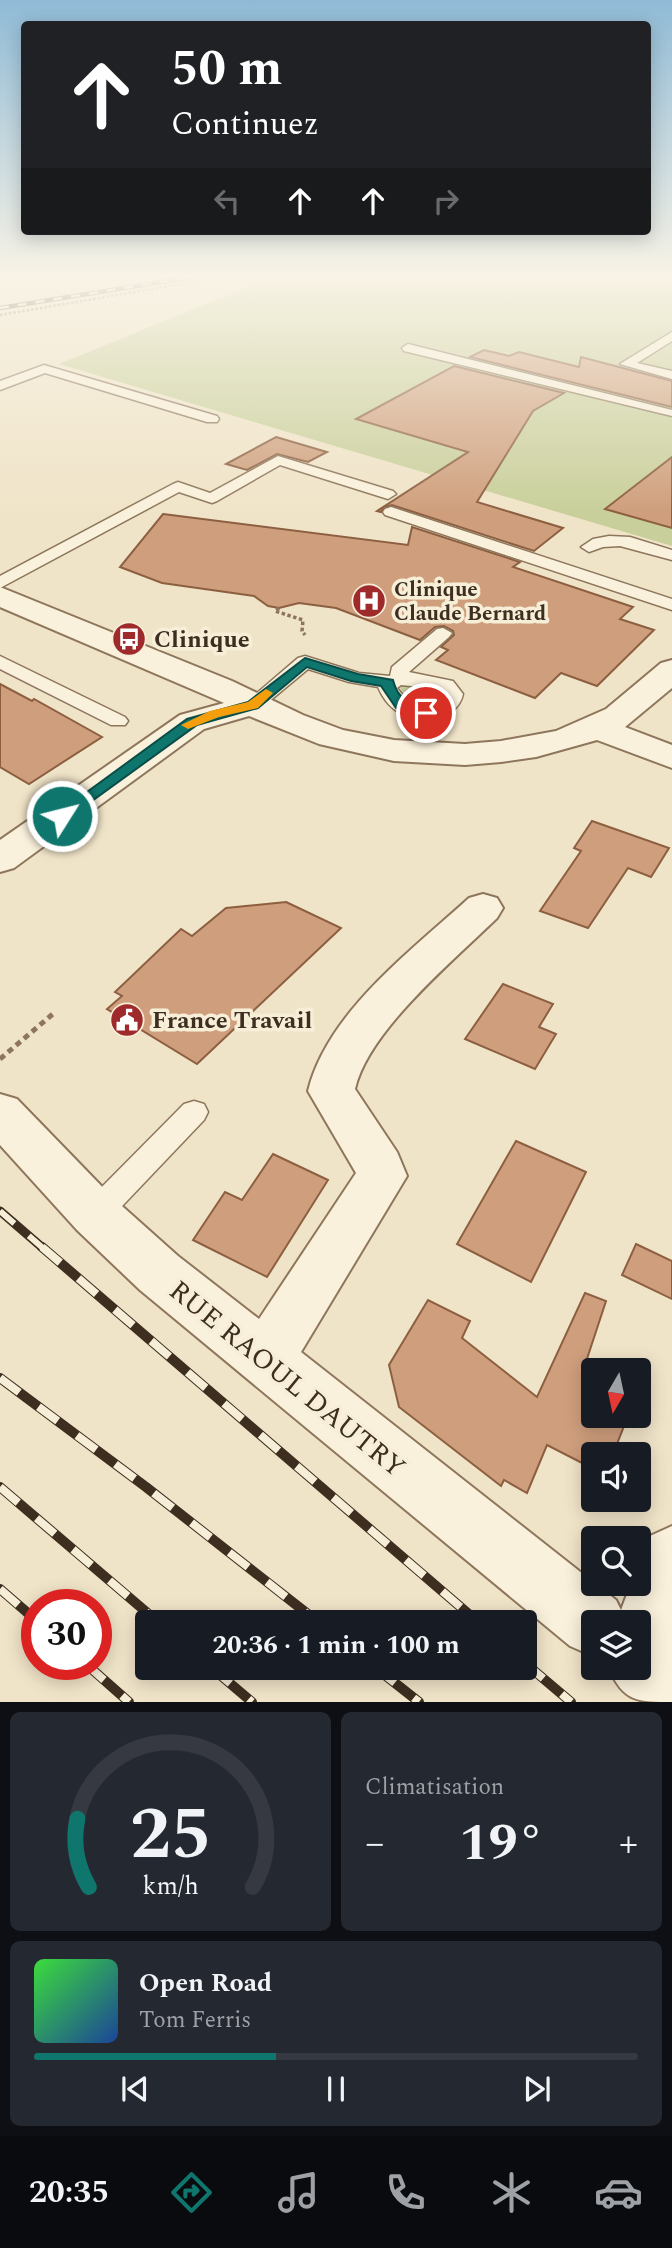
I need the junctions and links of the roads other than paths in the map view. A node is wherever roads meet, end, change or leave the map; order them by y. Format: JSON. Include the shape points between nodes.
{"nodes":[{"id":1,"x":430,"y":353,"type":"edge"},
{"id":2,"x":643,"y":353,"type":"edge"},
{"id":3,"x":672,"y":375,"type":"edge"},
{"id":4,"x":0,"y":386,"type":"edge"},
{"id":5,"x":670,"y":412,"type":"edge"},
{"id":6,"x":212,"y":419,"type":"dead end"},
{"id":7,"x":653,"y":425,"type":"dead end"},
{"id":8,"x":388,"y":494,"type":"dead end"},
{"id":9,"x":391,"y":512,"type":"dead end"},
{"id":10,"x":589,"y":547,"type":"dead end"},
{"id":11,"x":672,"y":555,"type":"edge"},
{"id":12,"x":0,"y":583,"type":"edge"},
{"id":13,"x":0,"y":596,"type":"edge"},
{"id":14,"x":672,"y":605,"type":"edge"},
{"id":15,"x":443,"y":633,"type":"dead end"},
{"id":16,"x":0,"y":662,"type":"edge"},
{"id":17,"x":672,"y":670,"type":"edge"},
{"id":18,"x":199,"y":679,"type":"junction"},
{"id":19,"x":253,"y":705,"type":"junction"},
{"id":20,"x":118,"y":721,"type":"dead end"},
{"id":21,"x":192,"y":722,"type":"junction"},
{"id":22,"x":597,"y":728,"type":"junction"},
{"id":23,"x":672,"y":757,"type":"edge"},
{"id":24,"x":0,"y":859,"type":"edge"},
{"id":25,"x":483,"y":908,"type":"dead end"},
{"id":26,"x":194,"y":1112,"type":"dead end"},
{"id":27,"x":0,"y":1114,"type":"edge"},
{"id":28,"x":95,"y":1214,"type":"junction"},
{"id":29,"x":265,"y":1359,"type":"junction"},
{"id":30,"x":672,"y":1558,"type":"edge"},
{"id":31,"x":581,"y":1613,"type":"edge"},
{"id":32,"x":651,"y":1617,"type":"edge"},
{"id":33,"x":651,"y":1669,"type":"edge"},
{"id":34,"x":672,"y":1686,"type":"edge"}],
"edges":[{"from":1,"to":5,"type":"lane"},
{"from":2,"to":3,"type":"lane","via":[[626,364]]},
{"from":4,"to":6,"type":"lane","via":[[44,369]]},
{"from":5,"to":7,"type":"lane"},
{"from":8,"to":12,"type":"lane","via":[[278,460],[212,498],[178,487]]},
{"from":9,"to":14,"type":"lane"},
{"from":10,"to":11,"type":"lane","via":[[614,540]]},
{"from":13,"to":18,"type":"street"},
{"from":15,"to":19,"type":"lane","via":[[399,671],[394,681],[356,678],[305,662]]},
{"from":16,"to":20,"type":"lane"},
{"from":17,"to":22,"type":"street","via":[[636,704]]},
{"from":18,"to":19,"type":"street"},
{"from":18,"to":21,"type":"street"},
{"from":19,"to":21,"type":"street"},
{"from":19,"to":22,"type":"street","via":[[332,737],[369,747],[432,754],[543,744]]},
{"from":21,"to":24,"type":"street"},
{"from":22,"to":23,"type":"street"},
{"from":25,"to":29,"type":"street","via":[[386,1003],[337,1065],[331,1091],[382,1176]]},
{"from":26,"to":28,"type":"lane"},
{"from":27,"to":28,"type":"street","name":"RUE RAOUL DAUTRY"},
{"from":28,"to":29,"type":"street","name":"RUE RAOUL DAUTRY"},
{"from":29,"to":31,"type":"street","name":"RUE RAOUL DAUTRY"},
{"from":30,"to":32,"type":"street"},
{"from":33,"to":34,"type":"street"}]}
